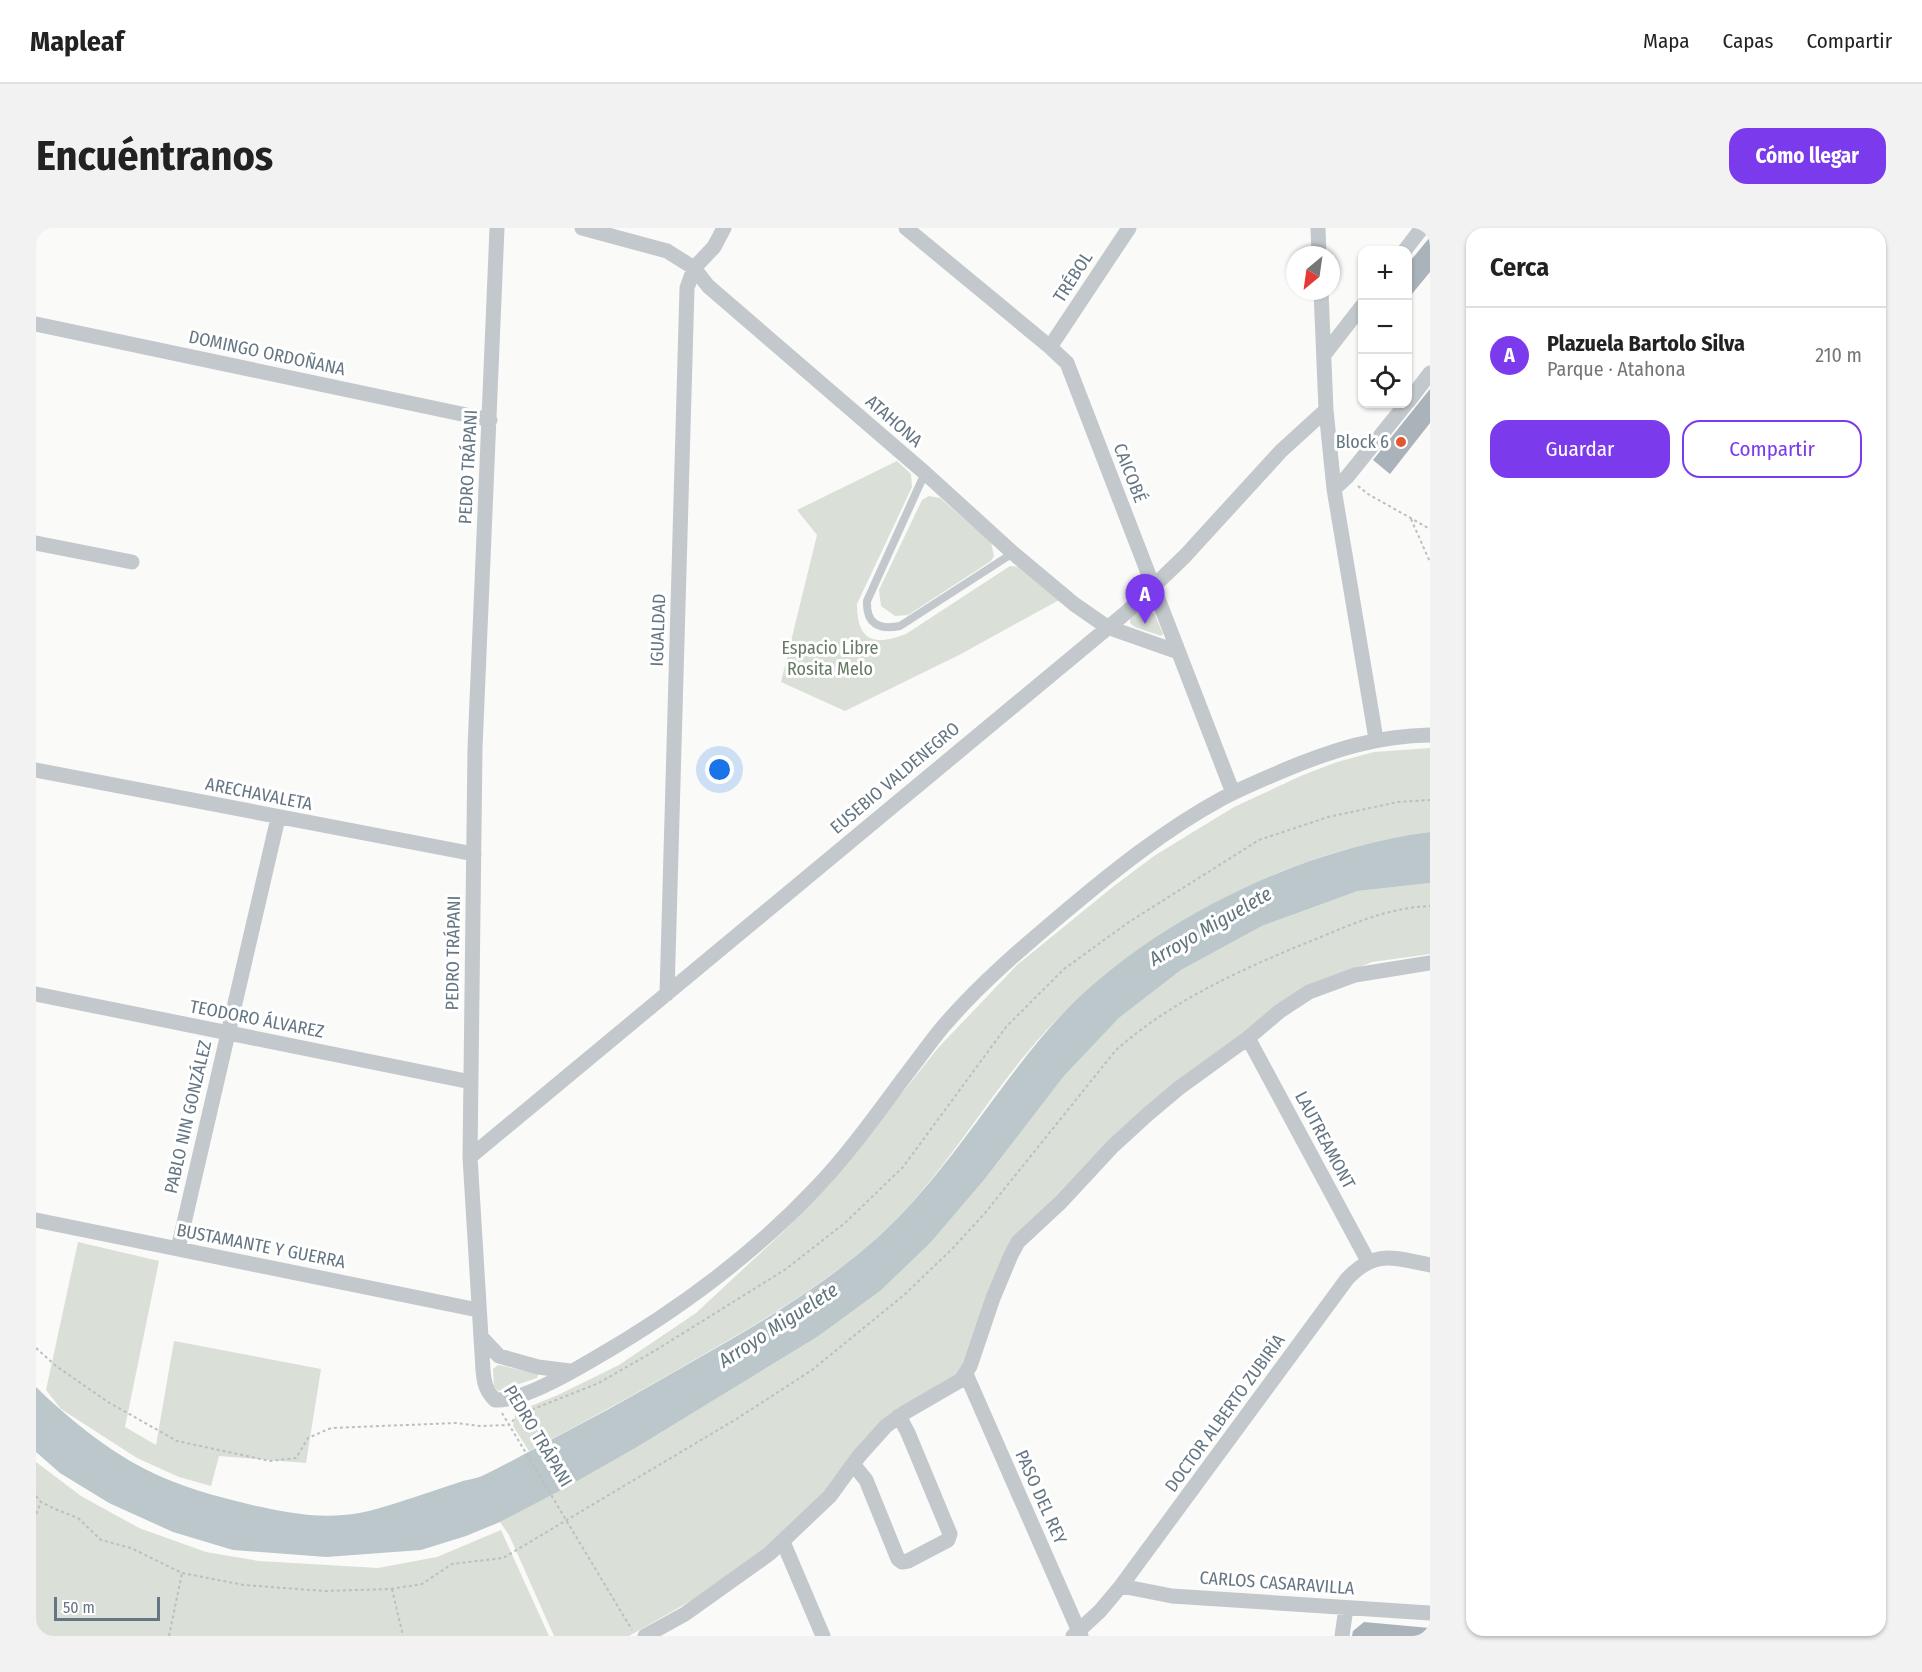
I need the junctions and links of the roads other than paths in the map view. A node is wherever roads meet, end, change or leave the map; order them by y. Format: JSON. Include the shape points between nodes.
{"nodes":[{"id":1,"x":497,"y":228,"type":"edge"},
{"id":2,"x":582,"y":228,"type":"edge"},
{"id":3,"x":724,"y":228,"type":"edge"},
{"id":4,"x":906,"y":228,"type":"edge"},
{"id":5,"x":1129,"y":228,"type":"edge"},
{"id":6,"x":1318,"y":228,"type":"edge"},
{"id":7,"x":1422,"y":228,"type":"edge"},
{"id":8,"x":1319,"y":246,"type":"edge"},
{"id":9,"x":1408,"y":246,"type":"edge"},
{"id":10,"x":694,"y":268,"type":"junction"},
{"id":11,"x":1321,"y":300,"type":"edge"},
{"id":12,"x":1358,"y":311,"type":"edge"},
{"id":13,"x":36,"y":324,"type":"edge"},
{"id":14,"x":1050,"y":347,"type":"junction"},
{"id":15,"x":1324,"y":355,"type":"junction"},
{"id":16,"x":1430,"y":373,"type":"edge"},
{"id":17,"x":1412,"y":396,"type":"edge"},
{"id":18,"x":1403,"y":408,"type":"edge"},
{"id":19,"x":1326,"y":410,"type":"junction"},
{"id":20,"x":490,"y":420,"type":"junction"},
{"id":21,"x":925,"y":473,"type":"junction"},
{"id":22,"x":1334,"y":489,"type":"junction"},
{"id":23,"x":36,"y":543,"type":"edge"},
{"id":24,"x":1013,"y":553,"type":"junction"},
{"id":25,"x":132,"y":562,"type":"dead end"},
{"id":26,"x":1153,"y":586,"type":"junction"},
{"id":27,"x":1107,"y":627,"type":"junction"},
{"id":28,"x":1178,"y":652,"type":"junction"},
{"id":29,"x":1430,"y":735,"type":"edge"},
{"id":30,"x":1376,"y":739,"type":"junction"},
{"id":31,"x":36,"y":770,"type":"edge"},
{"id":32,"x":1233,"y":793,"type":"junction"},
{"id":33,"x":278,"y":818,"type":"junction"},
{"id":34,"x":474,"y":854,"type":"junction"},
{"id":35,"x":1430,"y":963,"type":"edge"},
{"id":36,"x":36,"y":994,"type":"edge"},
{"id":37,"x":667,"y":994,"type":"junction"},
{"id":38,"x":228,"y":1033,"type":"junction"},
{"id":39,"x":1248,"y":1038,"type":"junction"},
{"id":40,"x":471,"y":1082,"type":"junction"},
{"id":41,"x":471,"y":1157,"type":"junction"},
{"id":42,"x":36,"y":1220,"type":"edge"},
{"id":43,"x":178,"y":1249,"type":"junction"},
{"id":44,"x":1368,"y":1261,"type":"junction"},
{"id":45,"x":1430,"y":1265,"type":"edge"},
{"id":46,"x":478,"y":1310,"type":"junction"},
{"id":47,"x":482,"y":1338,"type":"junction"},
{"id":48,"x":573,"y":1371,"type":"junction"},
{"id":49,"x":966,"y":1374,"type":"junction"},
{"id":50,"x":899,"y":1416,"type":"junction"},
{"id":51,"x":854,"y":1464,"type":"junction"},
{"id":52,"x":783,"y":1542,"type":"junction"},
{"id":53,"x":1121,"y":1586,"type":"junction"},
{"id":54,"x":1346,"y":1608,"type":"junction"},
{"id":55,"x":1430,"y":1613,"type":"edge"},
{"id":56,"x":1077,"y":1634,"type":"edge"},
{"id":57,"x":645,"y":1636,"type":"edge"},
{"id":58,"x":824,"y":1636,"type":"edge"},
{"id":59,"x":1342,"y":1636,"type":"edge"}],
"edges":[{"from":1,"to":20,"type":"street","name":"PEDRO TRÁPANI"},
{"from":2,"to":10,"type":"street","name":"ATAHONA","via":[[667,251]]},
{"from":3,"to":10,"type":"street","via":[[714,247]]},
{"from":4,"to":14,"type":"street","name":"CAICOBÉ"},
{"from":5,"to":14,"type":"street","name":"TRÉBOL"},
{"from":6,"to":8,"type":"street"},
{"from":7,"to":9,"type":"street"},
{"from":10,"to":21,"type":"street","name":"ATAHONA","via":[[708,286]]},
{"from":10,"to":37,"type":"street","name":"IGUALDAD","via":[[686,300]]},
{"from":11,"to":15,"type":"street"},
{"from":12,"to":15,"type":"street"},
{"from":13,"to":20,"type":"street","name":"DOMINGO ORDOÑANA"},
{"from":14,"to":26,"type":"street","name":"CAICOBÉ","via":[[1067,363]]},
{"from":15,"to":19,"type":"street"},
{"from":16,"to":17,"type":"street"},
{"from":18,"to":22,"type":"street"},
{"from":19,"to":22,"type":"street"},
{"from":19,"to":26,"type":"street","name":"EUSEBIO VALDENEGRO","via":[[1281,451]]},
{"from":20,"to":34,"type":"street","name":"PEDRO TRÁPANI"},
{"from":21,"to":24,"type":"street","name":"ATAHONA"},
{"from":21,"to":24,"type":"lane","via":[[867,601],[870,619],[882,627],[900,626]]},
{"from":22,"to":30,"type":"street"},
{"from":23,"to":25,"type":"street"},
{"from":24,"to":27,"type":"street","name":"ATAHONA"},
{"from":26,"to":27,"type":"street","name":"EUSEBIO VALDENEGRO"},
{"from":26,"to":28,"type":"street","name":"CAICOBÉ"},
{"from":27,"to":28,"type":"street","name":"ATAHONA"},
{"from":27,"to":37,"type":"street","name":"EUSEBIO VALDENEGRO"},
{"from":28,"to":32,"type":"street","name":"CAICOBÉ"},
{"from":29,"to":30,"type":"street"},
{"from":30,"to":32,"type":"street","via":[[1326,753]]},
{"from":31,"to":33,"type":"street","name":"ARECHAVALETA"},
{"from":32,"to":48,"type":"street","via":[[1114,870],[1005,962],[946,1022],[831,1172],[765,1238],[643,1331]]},
{"from":33,"to":34,"type":"street","name":"ARECHAVALETA"},
{"from":33,"to":38,"type":"street","name":"PABLO NIN GONZÁLEZ"},
{"from":34,"to":40,"type":"street","name":"PEDRO TRÁPANI"},
{"from":35,"to":39,"type":"street","via":[[1355,975],[1309,992]]},
{"from":36,"to":38,"type":"street","name":"TEODORO ÁLVAREZ"},
{"from":37,"to":41,"type":"street","name":"EUSEBIO VALDENEGRO"},
{"from":38,"to":40,"type":"street","name":"TEODORO ÁLVAREZ"},
{"from":38,"to":43,"type":"street","name":"PABLO NIN GONZÁLEZ"},
{"from":39,"to":44,"type":"street","name":"LAUTREAMONT"},
{"from":39,"to":49,"type":"street","via":[[1148,1114],[1018,1242]]},
{"from":40,"to":41,"type":"street","name":"PEDRO TRÁPANI"},
{"from":41,"to":46,"type":"street","name":"PEDRO TRÁPANI"},
{"from":42,"to":43,"type":"street","name":"BUSTAMANTE Y GUERRA"},
{"from":43,"to":46,"type":"street","name":"BUSTAMANTE Y GUERRA"},
{"from":44,"to":45,"type":"street","via":[[1394,1258]]},
{"from":44,"to":53,"type":"street","name":"DOCTOR ALBERTO ZUBIRÍA","via":[[1347,1279]]},
{"from":46,"to":47,"type":"street","name":"PEDRO TRÁPANI"},
{"from":47,"to":48,"type":"street","via":[[499,1356],[538,1367]]},
{"from":47,"to":48,"type":"street","name":"PEDRO TRÁPANI","via":[[484,1382],[495,1400],[511,1399]]},
{"from":49,"to":50,"type":"street","via":[[951,1387]]},
{"from":49,"to":56,"type":"street","name":"PASO DEL REY"},
{"from":50,"to":51,"type":"street","via":[[876,1436]]},
{"from":50,"to":51,"type":"street","via":[[950,1534],[948,1540],[908,1561],[898,1559],[866,1480]]},
{"from":51,"to":52,"type":"street","via":[[830,1496]]},
{"from":52,"to":57,"type":"street","via":[[686,1614]]},
{"from":52,"to":58,"type":"street"},
{"from":53,"to":54,"type":"street","name":"CARLOS CASARAVILLA","via":[[1172,1596]]},
{"from":53,"to":56,"type":"street","name":"DOCTOR ALBERTO ZUBIRÍA"},
{"from":54,"to":55,"type":"street","name":"CARLOS CASARAVILLA"},
{"from":54,"to":59,"type":"street"}]}
